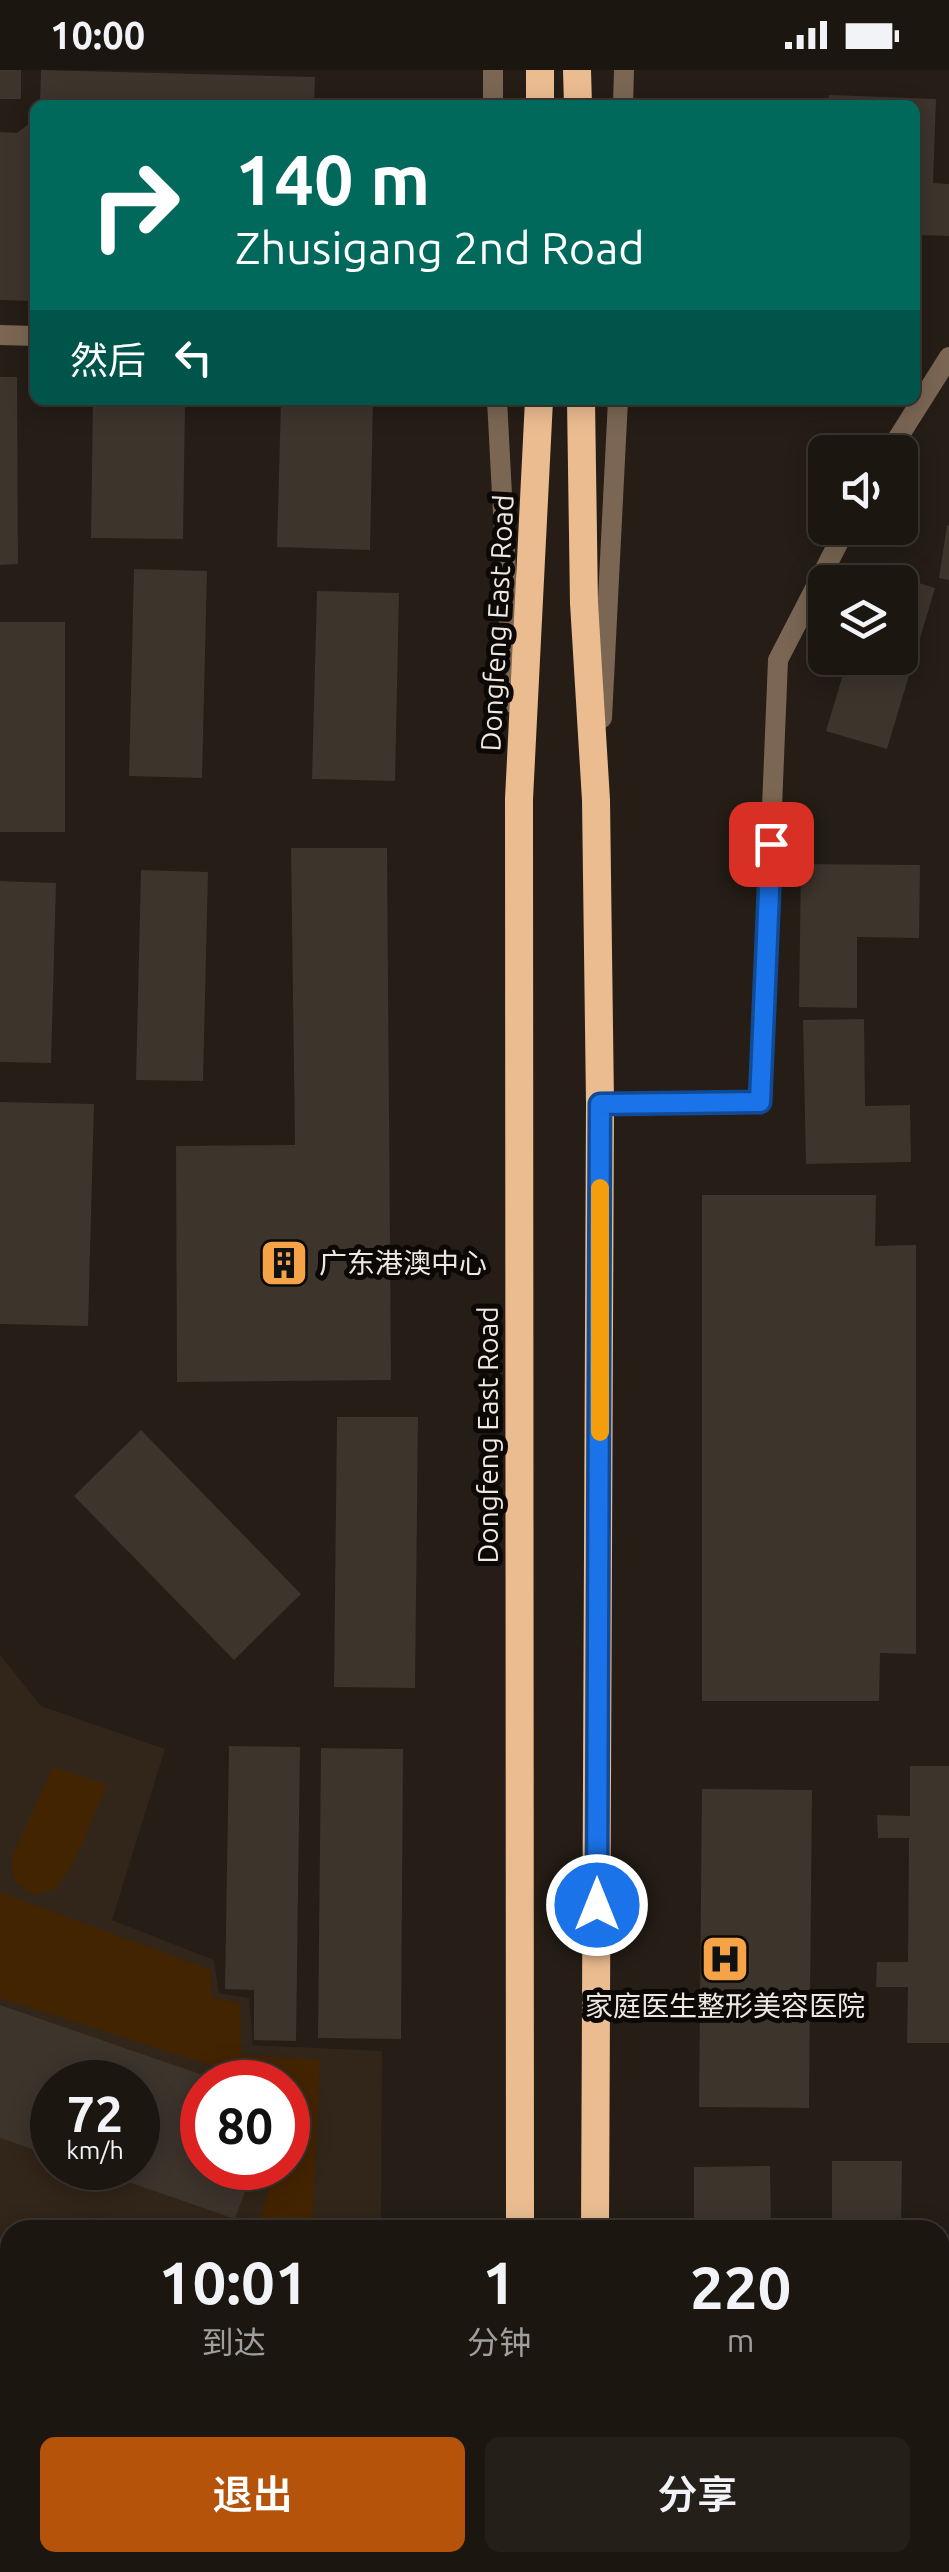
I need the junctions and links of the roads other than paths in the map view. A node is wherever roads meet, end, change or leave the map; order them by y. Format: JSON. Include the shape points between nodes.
{"nodes":[{"id":1,"x":493,"y":70,"type":"edge"},
{"id":2,"x":624,"y":70,"type":"edge"},
{"id":3,"x":492,"y":100,"type":"edge"},
{"id":4,"x":623,"y":100,"type":"edge"},
{"id":5,"x":0,"y":336,"type":"edge"},
{"id":6,"x":30,"y":336,"type":"edge"},
{"id":7,"x":949,"y":357,"type":"edge"},
{"id":8,"x":920,"y":404,"type":"edge"},
{"id":9,"x":497,"y":405,"type":"edge"},
{"id":10,"x":539,"y":405,"type":"edge"},
{"id":11,"x":581,"y":405,"type":"edge"},
{"id":12,"x":618,"y":405,"type":"edge"},
{"id":13,"x":919,"y":405,"type":"edge"},
{"id":14,"x":901,"y":435,"type":"edge"},
{"id":15,"x":837,"y":545,"type":"edge"},
{"id":16,"x":519,"y":799,"type":"junction"},
{"id":17,"x":596,"y":800,"type":"junction"},
{"id":18,"x":600,"y":1104,"type":"junction"},
{"id":19,"x":520,"y":2220,"type":"edge"},
{"id":20,"x":595,"y":2220,"type":"edge"}],
"edges":[{"from":1,"to":3,"type":"street"},
{"from":2,"to":4,"type":"street"},
{"from":5,"to":6,"type":"street"},
{"from":7,"to":8,"type":"street"},
{"from":9,"to":16,"type":"street"},
{"from":10,"to":16,"type":"highway","name":"Dongfeng East Road"},
{"from":11,"to":17,"type":"highway"},
{"from":12,"to":17,"type":"street"},
{"from":13,"to":14,"type":"street"},
{"from":15,"to":18,"type":"street","via":[[778,660],[760,1102]]},
{"from":16,"to":19,"type":"highway","name":"Dongfeng East Road"},
{"from":17,"to":18,"type":"highway"},
{"from":18,"to":20,"type":"highway"}]}
